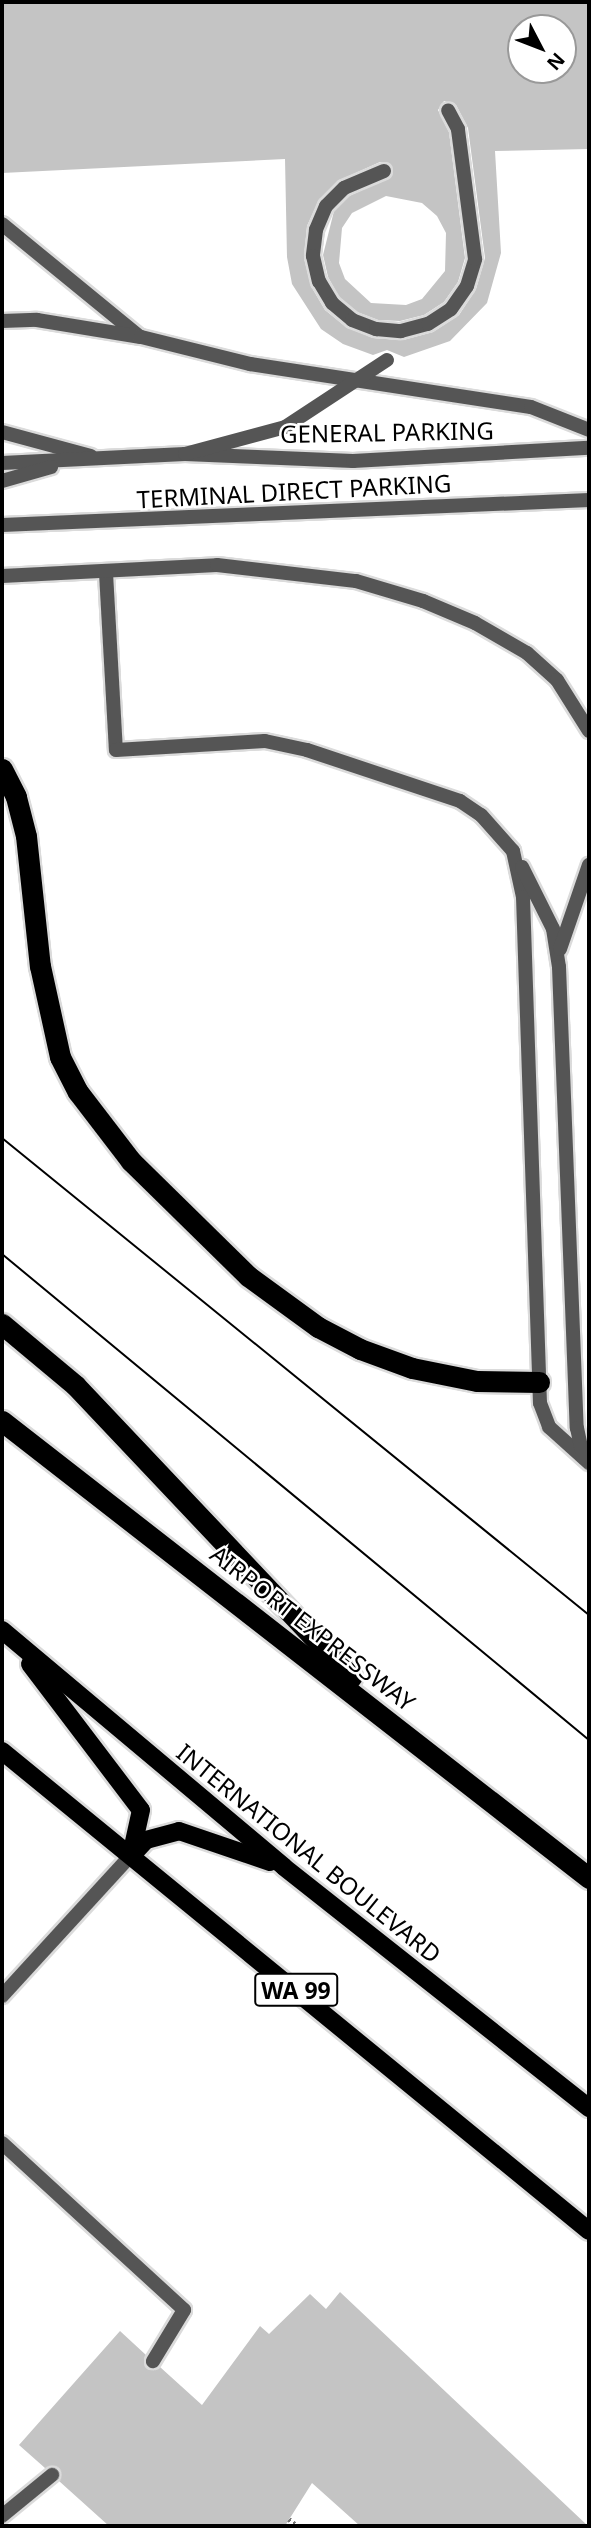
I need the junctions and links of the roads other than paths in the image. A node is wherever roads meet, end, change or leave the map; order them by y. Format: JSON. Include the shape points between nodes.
{"nodes":[{"id":1,"x":448,"y":110,"type":"dead end"},
{"id":2,"x":384,"y":171,"type":"dead end"},
{"id":3,"x":2,"y":224,"type":"edge"},
{"id":4,"x":2,"y":321,"type":"edge"},
{"id":5,"x":141,"y":337,"type":"junction"},
{"id":6,"x":387,"y":360,"type":"dead end"},
{"id":7,"x":589,"y":430,"type":"edge"},
{"id":8,"x":2,"y":432,"type":"edge"},
{"id":9,"x":589,"y":448,"type":"edge"},
{"id":10,"x":185,"y":454,"type":"junction"},
{"id":11,"x":103,"y":460,"type":"junction"},
{"id":12,"x":72,"y":461,"type":"junction"},
{"id":13,"x":2,"y":463,"type":"edge"},
{"id":14,"x":2,"y":481,"type":"edge"},
{"id":15,"x":589,"y":500,"type":"edge"},
{"id":16,"x":2,"y":525,"type":"edge"},
{"id":17,"x":106,"y":573,"type":"junction"},
{"id":18,"x":2,"y":576,"type":"edge"},
{"id":19,"x":589,"y":731,"type":"edge"},
{"id":20,"x":2,"y":769,"type":"edge"},
{"id":21,"x":513,"y":850,"type":"junction"},
{"id":22,"x":589,"y":865,"type":"edge"},
{"id":23,"x":559,"y":967,"type":"junction"},
{"id":24,"x":2,"y":1324,"type":"edge"},
{"id":25,"x":539,"y":1382,"type":"junction"},
{"id":26,"x":2,"y":1421,"type":"edge"},
{"id":27,"x":586,"y":1461,"type":"edge"},
{"id":28,"x":5,"y":1633,"type":"edge"},
{"id":29,"x":395,"y":1724,"type":"junction"},
{"id":30,"x":2,"y":1751,"type":"edge"},
{"id":31,"x":131,"y":1856,"type":"junction"},
{"id":32,"x":284,"y":1867,"type":"junction"},
{"id":33,"x":589,"y":1878,"type":"edge"},
{"id":34,"x":2,"y":1996,"type":"edge"},
{"id":35,"x":589,"y":2108,"type":"edge"},
{"id":36,"x":2,"y":2143,"type":"edge"},
{"id":37,"x":589,"y":2231,"type":"edge"},
{"id":38,"x":153,"y":2361,"type":"dead end"},
{"id":39,"x":52,"y":2474,"type":"dead end"},
{"id":40,"x":2,"y":2516,"type":"edge"}],
"edges":[{"from":1,"to":2,"type":"lane","via":[[458,129],[475,259],[467,286],[451,309],[428,324],[401,331],[376,330],[352,320],[332,303],[319,281],[313,256],[316,230],[326,206],[344,188]]},
{"from":3,"to":5,"type":"lane"},
{"from":4,"to":5,"type":"lane","via":[[37,320]]},
{"from":5,"to":7,"type":"lane","via":[[250,364],[531,407]]},
{"from":6,"to":10,"type":"lane","bridge":true,"via":[[285,427]]},
{"from":8,"to":11,"type":"lane"},
{"from":9,"to":10,"type":"lane","name":"GENERAL PARKING","via":[[353,461]]},
{"from":10,"to":11,"type":"lane"},
{"from":11,"to":12,"type":"lane"},
{"from":12,"to":13,"type":"lane"},
{"from":12,"to":14,"type":"lane"},
{"from":15,"to":16,"type":"lane","name":"TERMINAL DIRECT PARKING"},
{"from":17,"to":18,"type":"lane"},
{"from":17,"to":19,"type":"lane","via":[[217,565],[280,570],[356,581],[423,601],[475,623],[527,653],[557,680]]},
{"from":17,"to":21,"type":"lane","via":[[116,750],[265,741],[307,750],[460,801],[481,815]]},
{"from":20,"to":25,"type":"highway","via":[[16,797],[26,836],[42,978],[60,1057],[78,1092],[131,1161],[248,1276],[318,1327],[412,1368],[477,1381]]},
{"from":21,"to":23,"type":"lane","via":[[547,913]]},
{"from":21,"to":25,"type":"lane","via":[[523,897]]},
{"from":22,"to":23,"type":"lane","via":[[562,935]]},
{"from":23,"to":27,"type":"lane","via":[[577,1428]]},
{"from":24,"to":29,"type":"highway","via":[[75,1385]]},
{"from":25,"to":27,"type":"lane","via":[[542,1415],[559,1438]]},
{"from":26,"to":29,"type":"highway","name":"AIRPORT EXPRESSWAY"},
{"from":28,"to":31,"type":"main road","via":[[141,1810]]},
{"from":28,"to":32,"type":"main road","name":"INTERNATIONAL BOULEVARD"},
{"from":29,"to":33,"type":"highway","name":"AIRPORT EXPRESSWAY"},
{"from":30,"to":31,"type":"main road","number":"WA 99"},
{"from":31,"to":32,"type":"main road","via":[[146,1840],[179,1831]]},
{"from":31,"to":34,"type":"lane"},
{"from":31,"to":37,"type":"main road","number":"WA 99"},
{"from":32,"to":35,"type":"main road","name":"INTERNATIONAL BOULEVARD"},
{"from":36,"to":38,"type":"lane","via":[[184,2310]]},
{"from":39,"to":40,"type":"lane"}]}
